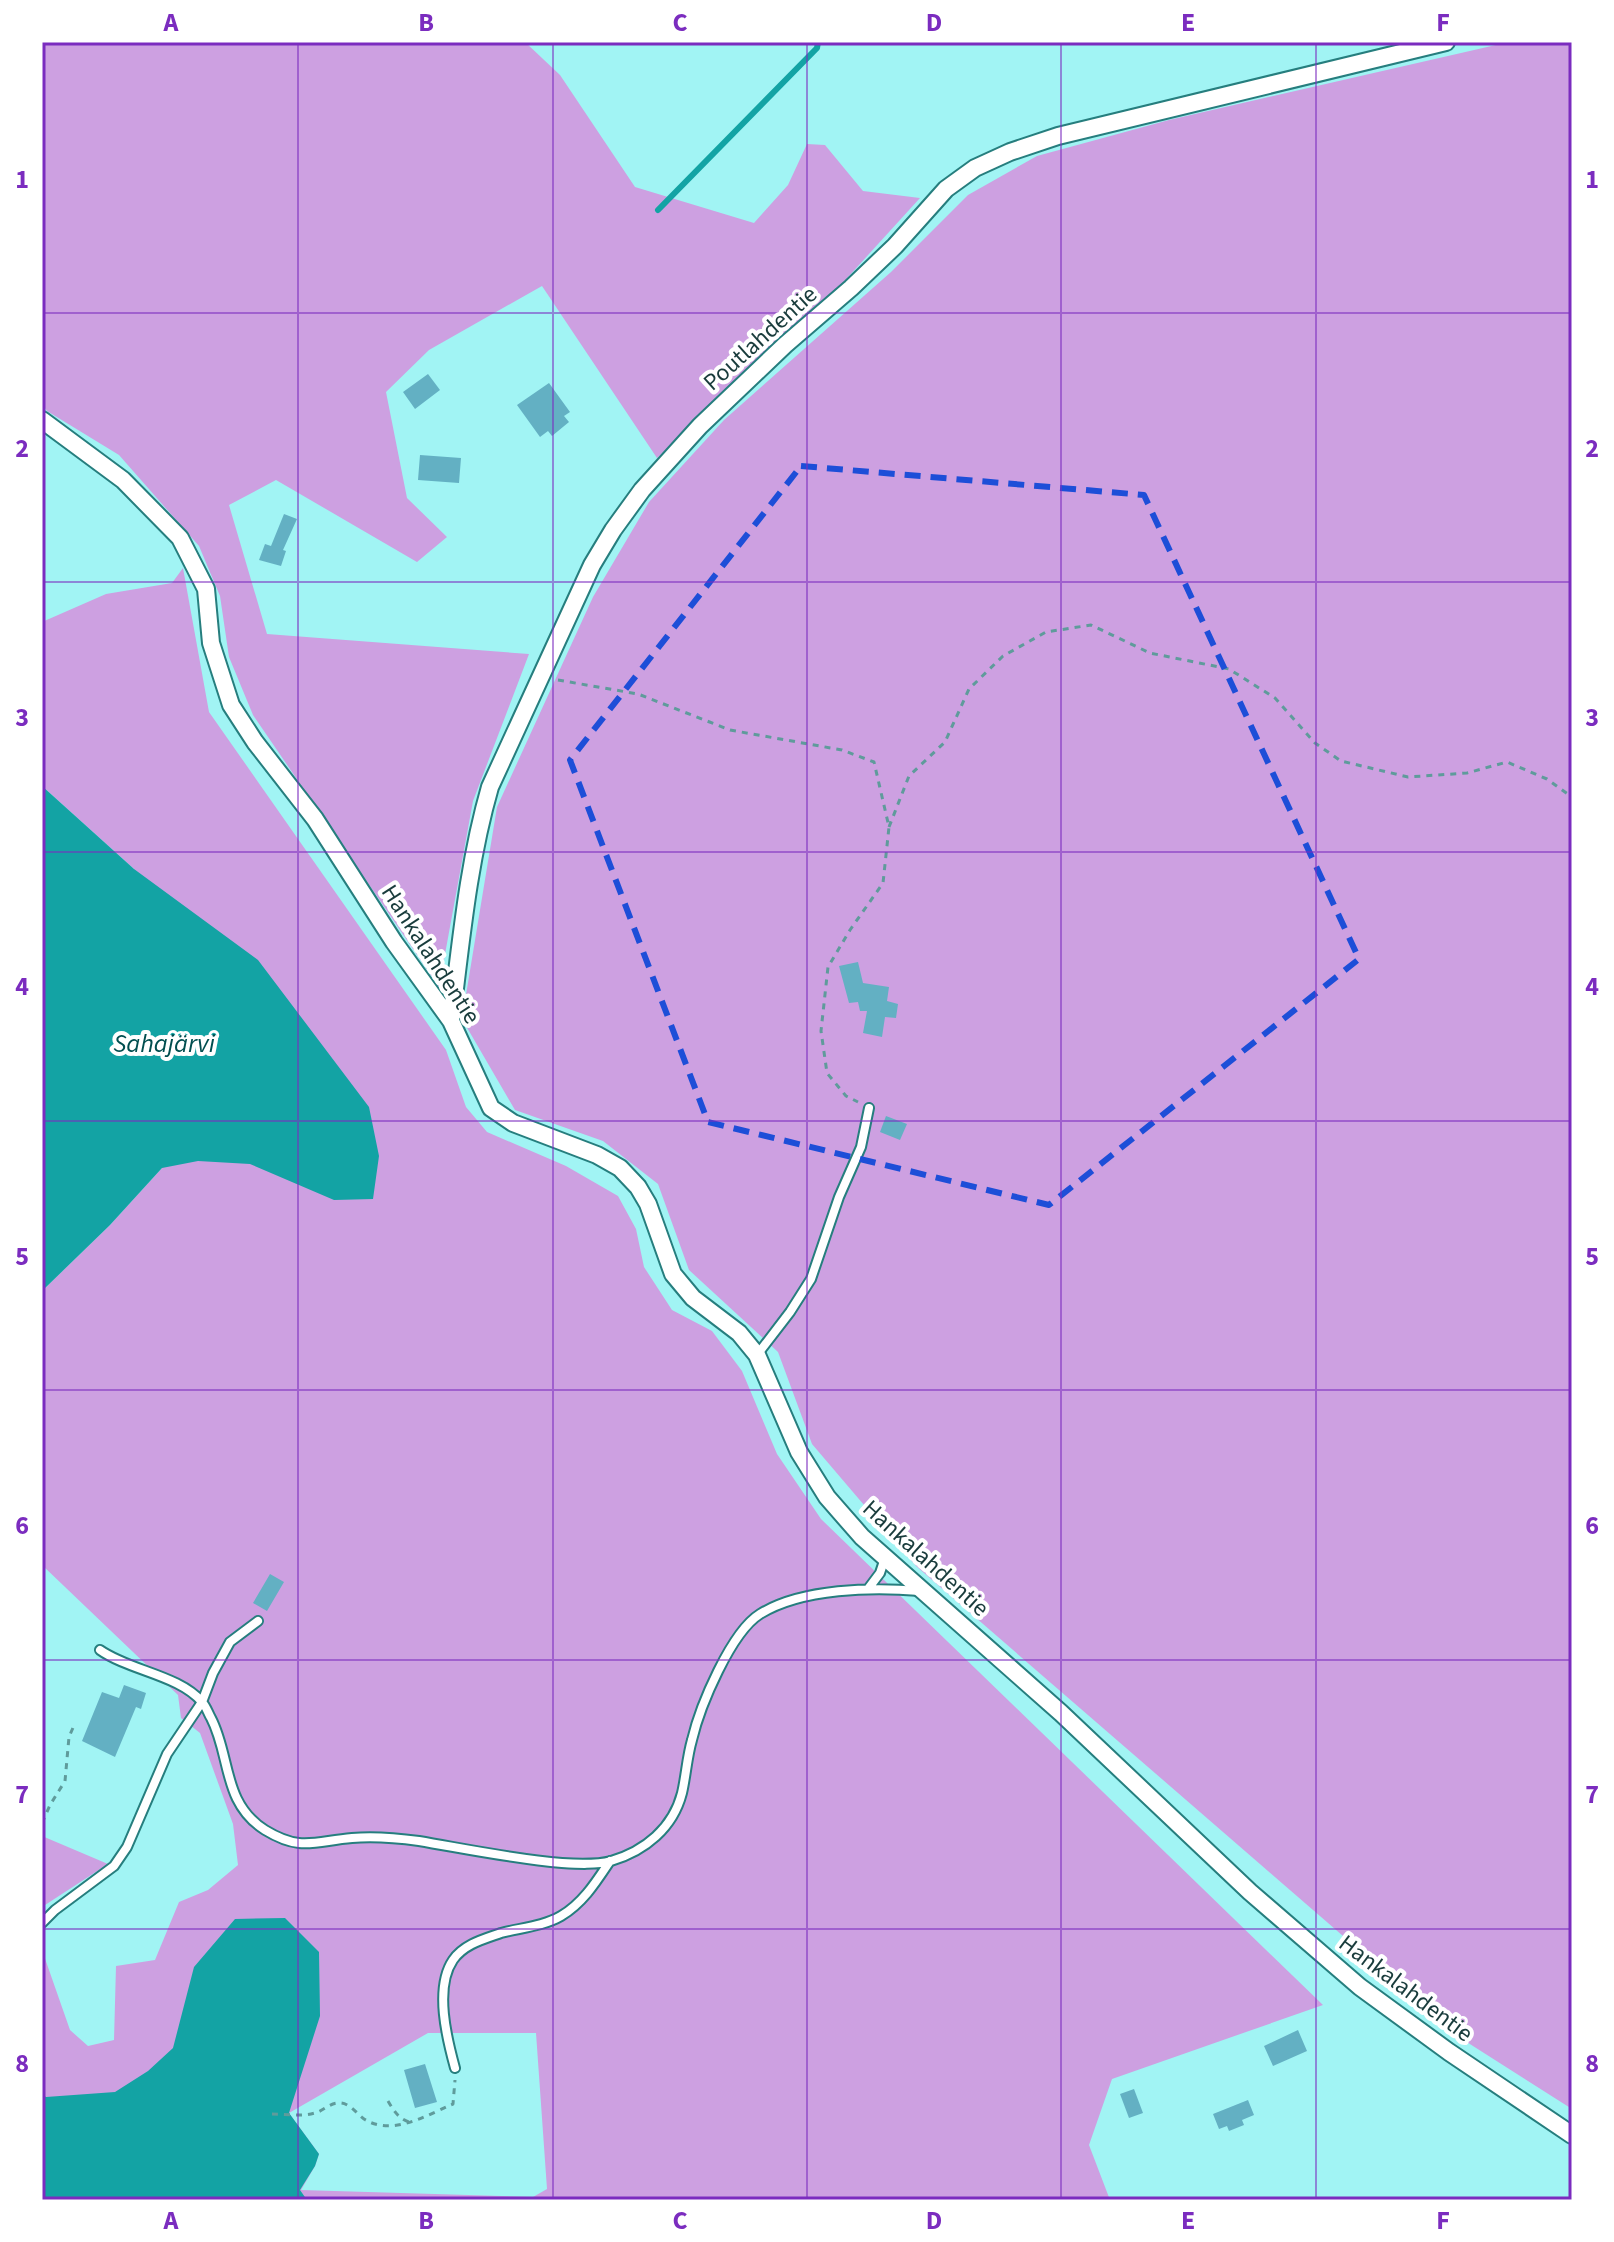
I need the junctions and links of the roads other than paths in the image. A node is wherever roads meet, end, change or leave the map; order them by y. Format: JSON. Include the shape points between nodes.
{"nodes":[{"id":1,"x":1446,"y":42,"type":"edge"},
{"id":2,"x":42,"y":420,"type":"edge"},
{"id":3,"x":451,"y":1021,"type":"junction"},
{"id":4,"x":869,"y":1108,"type":"road end"},
{"id":5,"x":757,"y":1355,"type":"junction"},
{"id":6,"x":885,"y":1556,"type":"junction"},
{"id":7,"x":868,"y":1589,"type":"junction"},
{"id":8,"x":925,"y":1591,"type":"junction"},
{"id":9,"x":258,"y":1621,"type":"dead end"},
{"id":10,"x":100,"y":1650,"type":"dead end"},
{"id":11,"x":202,"y":1702,"type":"junction"},
{"id":12,"x":610,"y":1861,"type":"junction"},
{"id":13,"x":42,"y":1923,"type":"edge"},
{"id":14,"x":455,"y":2068,"type":"road end"},
{"id":15,"x":1572,"y":2135,"type":"edge"}],
"edges":[{"from":1,"to":3,"type":"street","name":"Poutlahdentie","via":[[1117,120],[975,168],[946,189],[895,246],[700,426],[642,490],[592,565],[490,787]]},
{"from":2,"to":3,"type":"street","name":"Hankalahdentie","via":[[123,480],[180,538],[206,589],[211,643],[231,705]]},
{"from":3,"to":5,"type":"street","name":"Hankalahdentie","via":[[491,1108],[513,1123],[620,1168],[648,1204],[673,1274]]},
{"from":4,"to":5,"type":"lane","via":[[861,1147],[811,1279]]},
{"from":5,"to":6,"type":"street","name":"Hankalahdentie","via":[[799,1452],[827,1497]]},
{"from":6,"to":7,"type":"lane"},
{"from":6,"to":8,"type":"street","name":"Hankalahdentie"},
{"from":7,"to":8,"type":"lane"},
{"from":7,"to":12,"type":"lane","via":[[793,1600],[760,1614],[741,1631],[701,1711],[675,1812],[645,1846]]},
{"from":8,"to":15,"type":"street","name":"Hankalahdentie","via":[[1360,1987]]},
{"from":9,"to":11,"type":"lane","via":[[230,1642]]},
{"from":10,"to":11,"type":"lane","via":[[176,1682]]},
{"from":11,"to":12,"type":"lane","via":[[215,1726],[232,1792],[263,1829],[292,1843],[398,1838],[536,1861]]},
{"from":11,"to":13,"type":"lane","via":[[167,1754],[114,1866]]},
{"from":12,"to":14,"type":"lane","via":[[579,1903],[558,1918],[469,1944],[453,1960],[444,1981],[444,2030]]}]}
